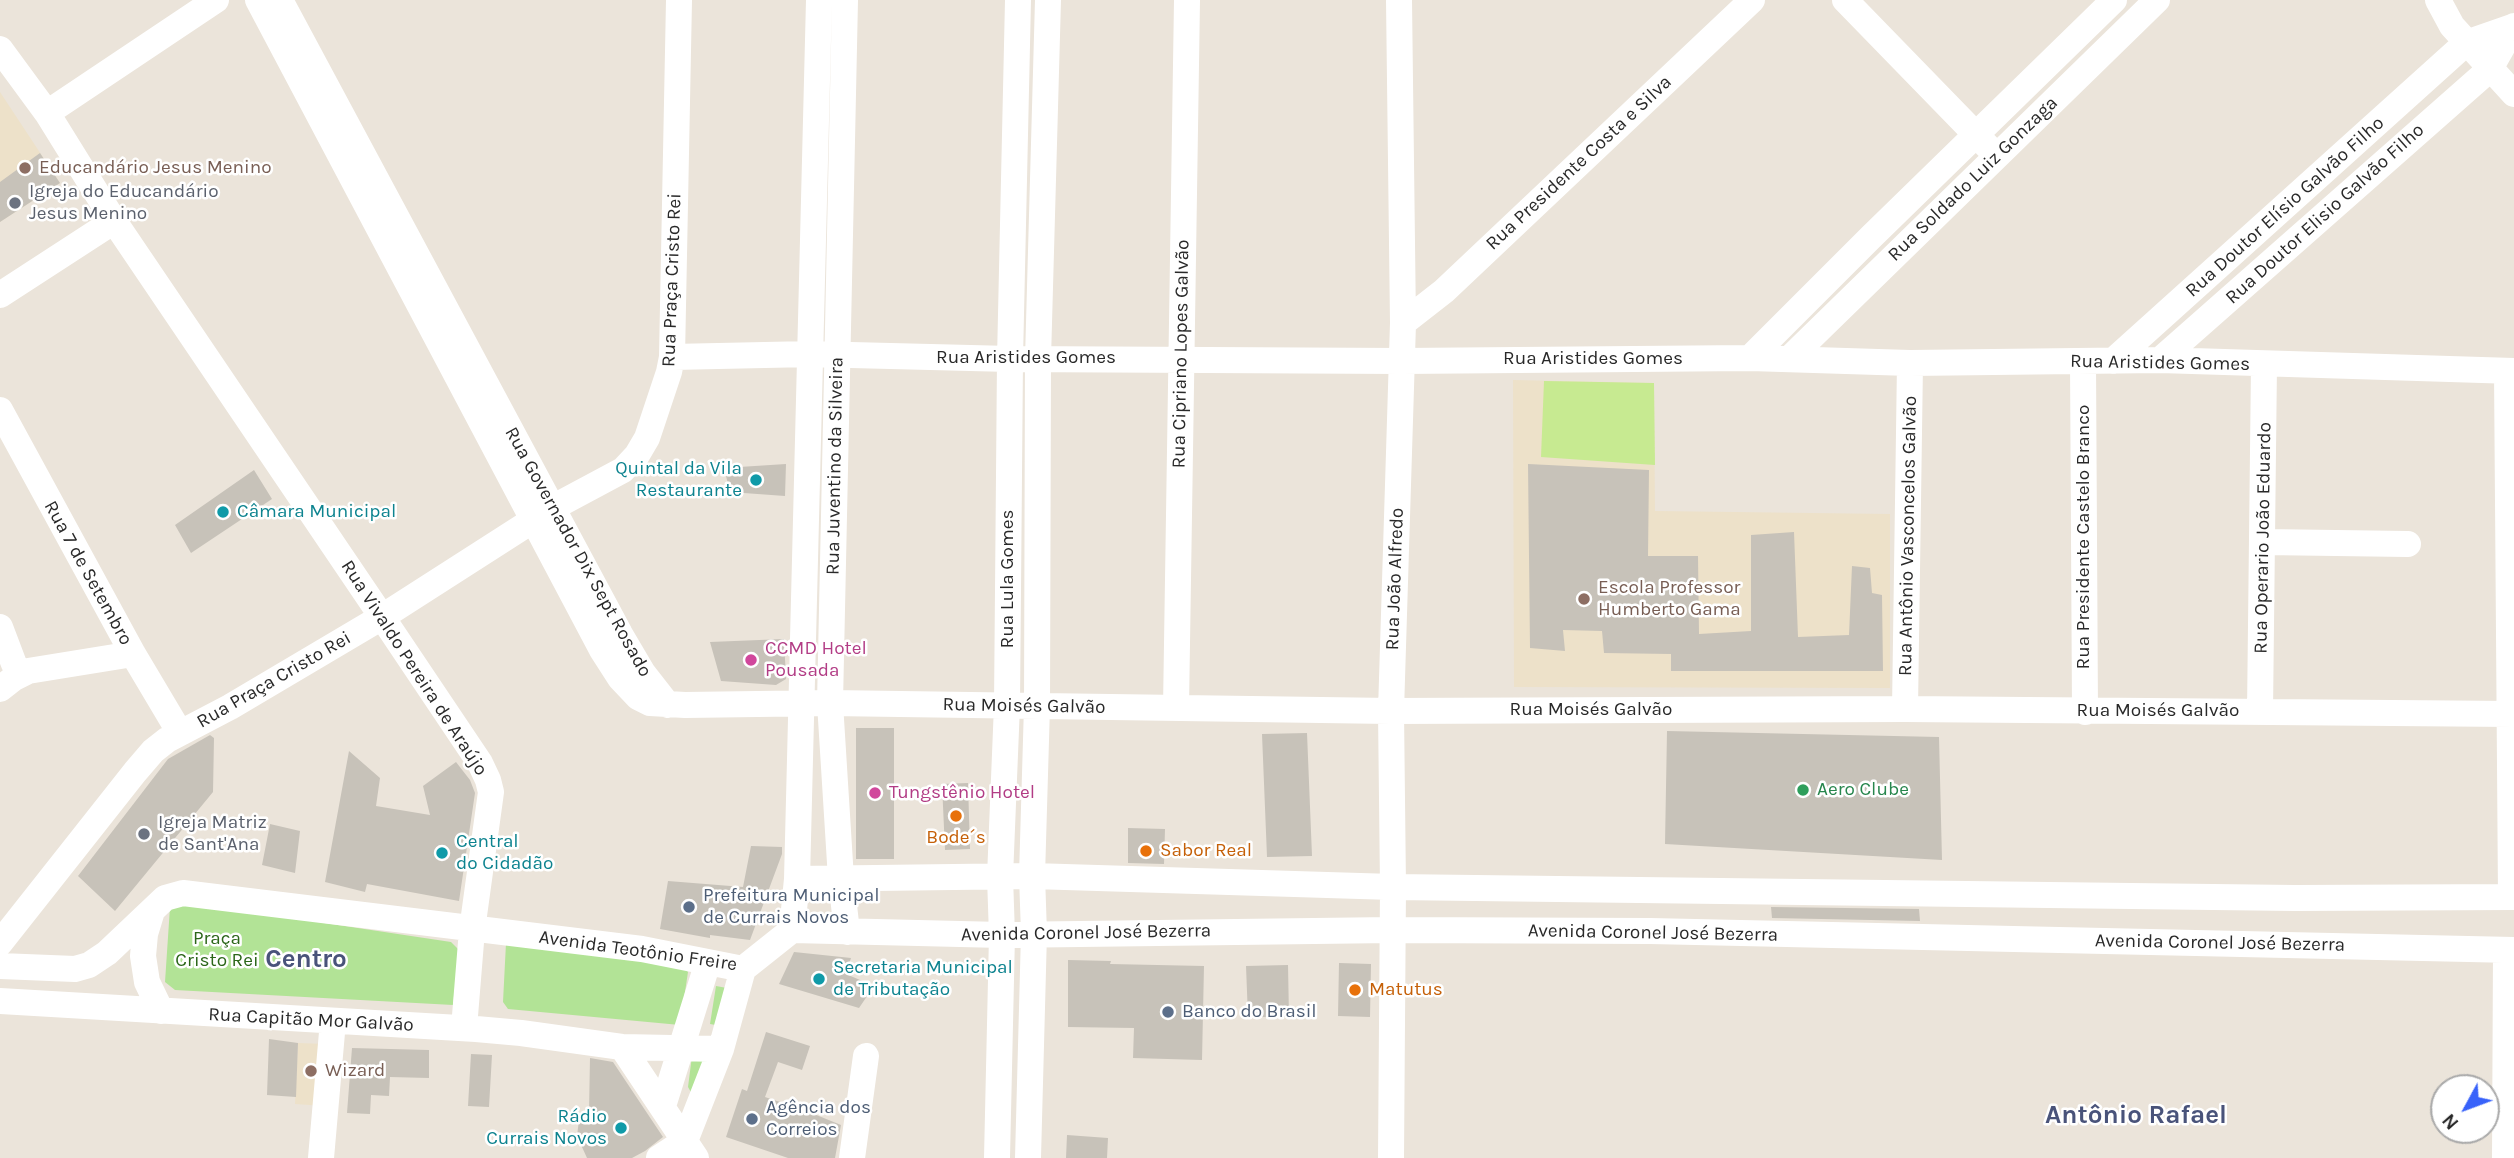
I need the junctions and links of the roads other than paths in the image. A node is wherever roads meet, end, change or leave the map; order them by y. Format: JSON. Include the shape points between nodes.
{"nodes":[{"id":1,"x":216,"y":0,"type":"edge"},
{"id":2,"x":258,"y":0,"type":"edge"},
{"id":3,"x":280,"y":0,"type":"edge"},
{"id":4,"x":679,"y":0,"type":"edge"},
{"id":5,"x":819,"y":0,"type":"edge"},
{"id":6,"x":845,"y":0,"type":"edge"},
{"id":7,"x":1018,"y":0,"type":"edge"},
{"id":8,"x":1048,"y":0,"type":"edge"},
{"id":9,"x":1187,"y":0,"type":"edge"},
{"id":10,"x":1399,"y":0,"type":"edge"},
{"id":11,"x":1752,"y":0,"type":"edge"},
{"id":12,"x":1845,"y":0,"type":"edge"},
{"id":13,"x":2114,"y":0,"type":"edge"},
{"id":14,"x":2438,"y":0,"type":"edge"},
{"id":15,"x":2141,"y":5,"type":"edge"},
{"id":16,"x":2513,"y":27,"type":"edge"},
{"id":17,"x":2461,"y":47,"type":"junction"},
{"id":18,"x":0,"y":49,"type":"edge"},
{"id":19,"x":2490,"y":69,"type":"junction"},
{"id":20,"x":2514,"y":94,"type":"edge"},
{"id":21,"x":47,"y":113,"type":"junction"},
{"id":22,"x":1977,"y":135,"type":"junction"},
{"id":23,"x":1015,"y":146,"type":"junction"},
{"id":24,"x":1043,"y":147,"type":"junction"},
{"id":25,"x":1996,"y":155,"type":"junction"},
{"id":26,"x":815,"y":158,"type":"junction"},
{"id":27,"x":842,"y":158,"type":"junction"},
{"id":28,"x":2303,"y":190,"type":"junction"},
{"id":29,"x":2325,"y":214,"type":"junction"},
{"id":30,"x":114,"y":220,"type":"junction"},
{"id":31,"x":1871,"y":237,"type":"junction"},
{"id":32,"x":1892,"y":258,"type":"junction"},
{"id":33,"x":0,"y":295,"type":"edge"},
{"id":34,"x":1403,"y":323,"type":"junction"},
{"id":35,"x":811,"y":354,"type":"junction"},
{"id":36,"x":838,"y":355,"type":"junction"},
{"id":37,"x":672,"y":356,"type":"junction"},
{"id":38,"x":1181,"y":358,"type":"junction"},
{"id":39,"x":1750,"y":358,"type":"junction"},
{"id":40,"x":1010,"y":359,"type":"junction"},
{"id":41,"x":1038,"y":359,"type":"junction"},
{"id":42,"x":1789,"y":359,"type":"junction"},
{"id":43,"x":2160,"y":360,"type":"junction"},
{"id":44,"x":1402,"y":361,"type":"junction"},
{"id":45,"x":2113,"y":361,"type":"junction"},
{"id":46,"x":2083,"y":362,"type":"junction"},
{"id":47,"x":1910,"y":363,"type":"junction"},
{"id":48,"x":2264,"y":364,"type":"junction"},
{"id":49,"x":2511,"y":371,"type":"edge"},
{"id":50,"x":0,"y":410,"type":"edge"},
{"id":51,"x":805,"y":513,"type":"junction"},
{"id":52,"x":543,"y":514,"type":"junction"},
{"id":53,"x":833,"y":514,"type":"junction"},
{"id":54,"x":2264,"y":542,"type":"junction"},
{"id":55,"x":2408,"y":544,"type":"dead end"},
{"id":56,"x":383,"y":617,"type":"junction"},
{"id":57,"x":0,"y":627,"type":"edge"},
{"id":58,"x":132,"y":654,"type":"junction"},
{"id":59,"x":14,"y":664,"type":"edge"},
{"id":60,"x":0,"y":690,"type":"edge"},
{"id":61,"x":801,"y":703,"type":"junction"},
{"id":62,"x":830,"y":703,"type":"junction"},
{"id":63,"x":668,"y":705,"type":"joint"},
{"id":64,"x":1007,"y":705,"type":"junction"},
{"id":65,"x":1037,"y":706,"type":"junction"},
{"id":66,"x":1176,"y":708,"type":"junction"},
{"id":67,"x":1905,"y":709,"type":"junction"},
{"id":68,"x":1391,"y":711,"type":"junction"},
{"id":69,"x":2085,"y":712,"type":"junction"},
{"id":70,"x":2260,"y":712,"type":"junction"},
{"id":71,"x":2513,"y":714,"type":"edge"},
{"id":72,"x":180,"y":733,"type":"junction"},
{"id":73,"x":1032,"y":876,"type":"junction"},
{"id":74,"x":1000,"y":877,"type":"junction"},
{"id":75,"x":797,"y":879,"type":"junction"},
{"id":76,"x":841,"y":879,"type":"junction"},
{"id":77,"x":1393,"y":887,"type":"junction"},
{"id":78,"x":1501,"y":888,"type":"junction"},
{"id":79,"x":1604,"y":890,"type":"junction"},
{"id":80,"x":1647,"y":890,"type":"junction"},
{"id":81,"x":1748,"y":891,"type":"junction"},
{"id":82,"x":1924,"y":894,"type":"junction"},
{"id":83,"x":2018,"y":895,"type":"junction"},
{"id":84,"x":2120,"y":896,"type":"junction"},
{"id":85,"x":2513,"y":897,"type":"edge"},
{"id":86,"x":152,"y":911,"type":"junction"},
{"id":87,"x":472,"y":930,"type":"junction"},
{"id":88,"x":793,"y":930,"type":"junction"},
{"id":89,"x":1392,"y":930,"type":"junction"},
{"id":90,"x":1502,"y":931,"type":"junction"},
{"id":91,"x":1605,"y":931,"type":"junction"},
{"id":92,"x":1650,"y":931,"type":"junction"},
{"id":93,"x":847,"y":932,"type":"junction"},
{"id":94,"x":1034,"y":933,"type":"junction"},
{"id":95,"x":1002,"y":935,"type":"junction"},
{"id":96,"x":1748,"y":935,"type":"junction"},
{"id":97,"x":1925,"y":937,"type":"junction"},
{"id":98,"x":2019,"y":940,"type":"junction"},
{"id":99,"x":2121,"y":940,"type":"junction"},
{"id":100,"x":0,"y":943,"type":"edge"},
{"id":101,"x":2510,"y":950,"type":"edge"},
{"id":102,"x":708,"y":962,"type":"junction"},
{"id":103,"x":0,"y":966,"type":"edge"},
{"id":104,"x":743,"y":969,"type":"junction"},
{"id":105,"x":0,"y":1001,"type":"edge"},
{"id":106,"x":161,"y":1011,"type":"junction"},
{"id":107,"x":333,"y":1021,"type":"junction"},
{"id":108,"x":464,"y":1028,"type":"junction"},
{"id":109,"x":622,"y":1047,"type":"junction"},
{"id":110,"x":681,"y":1047,"type":"junction"},
{"id":111,"x":721,"y":1049,"type":"junction"},
{"id":112,"x":866,"y":1056,"type":"dead end"},
{"id":113,"x":663,"y":1106,"type":"junction"},
{"id":114,"x":691,"y":1149,"type":"edge"},
{"id":115,"x":321,"y":1158,"type":"edge"},
{"id":116,"x":659,"y":1158,"type":"edge"},
{"id":117,"x":852,"y":1158,"type":"edge"},
{"id":118,"x":996,"y":1158,"type":"edge"},
{"id":119,"x":1028,"y":1158,"type":"edge"},
{"id":120,"x":1391,"y":1158,"type":"edge"},
{"id":121,"x":2505,"y":1158,"type":"edge"}],
"edges":[{"from":1,"to":21,"type":"street"},
{"from":2,"to":52,"type":"street","name":"Rua Governador Dix Sept Rosado"},
{"from":3,"to":52,"type":"street","name":"Rua Governador Dix Sept Rosado"},
{"from":4,"to":37,"type":"street","name":"Rua Praça Cristo Rei"},
{"from":5,"to":26,"type":"street","name":"Rua Juventino da Silveira"},
{"from":6,"to":27,"type":"street","name":"Rua Juventino da Silveira"},
{"from":7,"to":23,"type":"street","name":"Rua Lula Gomes"},
{"from":8,"to":24,"type":"street","name":"Rua Lula Gomes"},
{"from":9,"to":38,"type":"street","name":"Rua Cipriano Lopes Galvão"},
{"from":10,"to":34,"type":"street","name":"Rua João Alfredo"},
{"from":11,"to":34,"type":"street","name":"Rua Presidente Costa e Silva","via":[[1444,291]]},
{"from":12,"to":22,"type":"street"},
{"from":13,"to":22,"type":"street","name":"Rua Soldado Luiz Gonzaga"},
{"from":14,"to":17,"type":"street"},
{"from":15,"to":25,"type":"street","name":"Rua Soldado Luiz Gonzaga"},
{"from":16,"to":17,"type":"street"},
{"from":16,"to":19,"type":"street"},
{"from":17,"to":19,"type":"street"},
{"from":17,"to":28,"type":"street","name":"Rua Doutor Elísio Galvão Filho"},
{"from":18,"to":21,"type":"street","name":"Rua Vivaldo Pereira de Araújo"},
{"from":19,"to":20,"type":"street"},
{"from":19,"to":29,"type":"street","name":"Rua Doutor Elisio Galvão Filho"},
{"from":21,"to":30,"type":"street","name":"Rua Vivaldo Pereira de Araújo"},
{"from":22,"to":25,"type":"street"},
{"from":22,"to":31,"type":"street","name":"Rua Soldado Luiz Gonzaga"},
{"from":23,"to":24,"type":"street"},
{"from":23,"to":40,"type":"street","name":"Rua Lula Gomes"},
{"from":24,"to":41,"type":"street","name":"Rua Lula Gomes"},
{"from":25,"to":32,"type":"street","name":"Rua Soldado Luiz Gonzaga"},
{"from":26,"to":27,"type":"street"},
{"from":26,"to":35,"type":"street","name":"Rua Juventino da Silveira"},
{"from":27,"to":36,"type":"street","name":"Rua Juventino da Silveira"},
{"from":28,"to":29,"type":"street"},
{"from":28,"to":45,"type":"street","name":"Rua Doutor Elísio Galvão Filho"},
{"from":29,"to":43,"type":"street","name":"Rua Doutor Elisio Galvão Filho"},
{"from":30,"to":33,"type":"street"},
{"from":30,"to":56,"type":"street","name":"Rua Vivaldo Pereira de Araújo"},
{"from":31,"to":32,"type":"street"},
{"from":31,"to":39,"type":"street","name":"Rua Soldado Luiz Gonzaga"},
{"from":32,"to":42,"type":"street","name":"Rua Soldado Luiz Gonzaga"},
{"from":34,"to":44,"type":"street","name":"Rua João Alfredo"},
{"from":35,"to":36,"type":"street","name":"Rua Aristides Gomes"},
{"from":35,"to":37,"type":"street","name":"Rua Aristides Gomes"},
{"from":35,"to":51,"type":"street","name":"Rua Juventino da Silveira"},
{"from":36,"to":40,"type":"street","name":"Rua Aristides Gomes"},
{"from":36,"to":53,"type":"street","name":"Rua Juventino da Silveira"},
{"from":37,"to":52,"type":"street","name":"Rua Praça Cristo Rei","via":[[647,438],[637,455],[623,470]]},
{"from":38,"to":41,"type":"street","name":"Rua Aristides Gomes"},
{"from":38,"to":44,"type":"street","name":"Rua Aristides Gomes"},
{"from":38,"to":66,"type":"street","name":"Rua Cipriano Lopes Galvão"},
{"from":39,"to":42,"type":"street","name":"Rua Aristides Gomes"},
{"from":39,"to":44,"type":"street","name":"Rua Aristides Gomes"},
{"from":40,"to":41,"type":"street","name":"Rua Aristides Gomes"},
{"from":40,"to":64,"type":"street","name":"Rua Lula Gomes"},
{"from":41,"to":65,"type":"street","name":"Rua Lula Gomes"},
{"from":42,"to":47,"type":"street","name":"Rua Aristides Gomes"},
{"from":43,"to":45,"type":"street","name":"Rua Aristides Gomes"},
{"from":43,"to":48,"type":"street","name":"Rua Aristides Gomes"},
{"from":44,"to":68,"type":"street","name":"Rua João Alfredo"},
{"from":45,"to":46,"type":"street","name":"Rua Aristides Gomes"},
{"from":46,"to":47,"type":"street","name":"Rua Aristides Gomes"},
{"from":46,"to":69,"type":"street","name":"Rua Presidente Castelo Branco"},
{"from":47,"to":67,"type":"street","name":"Rua Antônio Vasconcelos Galvão"},
{"from":48,"to":49,"type":"street","name":"Rua Aristides Gomes"},
{"from":48,"to":54,"type":"street","name":"Rua Operario João Eduardo"},
{"from":49,"to":71,"type":"street"},
{"from":50,"to":58,"type":"street","name":"Rua 7 de Setembro"},
{"from":51,"to":53,"type":"street"},
{"from":51,"to":61,"type":"street","name":"Rua Juventino da Silveira"},
{"from":52,"to":56,"type":"street","name":"Rua Praça Cristo Rei"},
{"from":52,"to":63,"type":"street","name":"Rua Governador Dix Sept Rosado","via":[[602,650],[620,678],[638,697]]},
{"from":53,"to":62,"type":"street","name":"Rua Juventino da Silveira"},
{"from":54,"to":55,"type":"street"},
{"from":54,"to":70,"type":"street","name":"Rua Operario João Eduardo"},
{"from":56,"to":72,"type":"street","name":"Rua Praça Cristo Rei"},
{"from":56,"to":87,"type":"street","name":"Rua Vivaldo Pereira de Araújo","via":[[488,780],[491,792]]},
{"from":57,"to":59,"type":"street"},
{"from":58,"to":59,"type":"street"},
{"from":58,"to":72,"type":"street","name":"Rua 7 de Setembro"},
{"from":59,"to":60,"type":"street","via":[[14,678]]},
{"from":61,"to":62,"type":"street","name":"Rua Moisés Galvão"},
{"from":61,"to":63,"type":"street","name":"Rua Moisés Galvão"},
{"from":61,"to":75,"type":"street","name":"Rua Juventino da Silveira"},
{"from":62,"to":64,"type":"street","name":"Rua Moisés Galvão"},
{"from":62,"to":76,"type":"street","name":"Rua Juventino da Silveira"},
{"from":64,"to":65,"type":"street","name":"Rua Moisés Galvão"},
{"from":64,"to":74,"type":"street","name":"Rua Lula Gomes"},
{"from":65,"to":66,"type":"street","name":"Rua Moisés Galvão"},
{"from":65,"to":73,"type":"street","name":"Rua Lula Gomes"},
{"from":66,"to":68,"type":"street","name":"Rua Moisés Galvão"},
{"from":67,"to":68,"type":"street","name":"Rua Moisés Galvão"},
{"from":67,"to":69,"type":"street","name":"Rua Moisés Galvão"},
{"from":68,"to":77,"type":"street","name":"Rua João Alfredo"},
{"from":69,"to":70,"type":"street","name":"Rua Moisés Galvão"},
{"from":70,"to":71,"type":"street","name":"Rua Moisés Galvão"},
{"from":71,"to":85,"type":"street"},
{"from":72,"to":100,"type":"street","name":"Rua Praça Cristo Rei","via":[[153,751]]},
{"from":73,"to":74,"type":"street"},
{"from":73,"to":77,"type":"street"},
{"from":73,"to":94,"type":"street","name":"Rua Lula Gomes"},
{"from":74,"to":76,"type":"street"},
{"from":74,"to":95,"type":"street","name":"Rua Lula Gomes"},
{"from":75,"to":76,"type":"street"},
{"from":75,"to":88,"type":"street","name":"Rua Juventino da Silveira"},
{"from":76,"to":93,"type":"street","name":"Rua Juventino da Silveira"},
{"from":77,"to":78,"type":"street"},
{"from":77,"to":89,"type":"street","name":"Rua João Alfredo"},
{"from":78,"to":79,"type":"street"},
{"from":78,"to":90,"type":"street"},
{"from":79,"to":80,"type":"street"},
{"from":79,"to":91,"type":"street"},
{"from":80,"to":81,"type":"street"},
{"from":80,"to":92,"type":"street"},
{"from":81,"to":82,"type":"street"},
{"from":81,"to":96,"type":"street"},
{"from":82,"to":83,"type":"street"},
{"from":82,"to":97,"type":"street"},
{"from":83,"to":84,"type":"street"},
{"from":83,"to":98,"type":"street"},
{"from":84,"to":85,"type":"street"},
{"from":84,"to":99,"type":"street"},
{"from":86,"to":87,"type":"street","via":[[165,898],[183,893]]},
{"from":86,"to":103,"type":"street","via":[[89,965],[75,969]]},
{"from":86,"to":106,"type":"street","via":[[143,957],[147,982]]},
{"from":87,"to":102,"type":"street","name":"Avenida Teotônio Freire","via":[[642,949]]},
{"from":87,"to":108,"type":"street","name":"Rua Vivaldo Pereira de Araújo"},
{"from":88,"to":93,"type":"street","name":"Avenida Coronel José Bezerra"},
{"from":88,"to":104,"type":"street","name":"Avenida Teotônio Freire"},
{"from":89,"to":90,"type":"street","name":"Avenida Coronel José Bezerra"},
{"from":89,"to":94,"type":"street","name":"Avenida Coronel José Bezerra"},
{"from":89,"to":120,"type":"street","name":"Rua João Alfredo"},
{"from":90,"to":91,"type":"street","name":"Avenida Coronel José Bezerra"},
{"from":91,"to":92,"type":"street","name":"Avenida Coronel José Bezerra"},
{"from":92,"to":96,"type":"street","name":"Avenida Coronel José Bezerra"},
{"from":93,"to":95,"type":"street","name":"Avenida Coronel José Bezerra"},
{"from":94,"to":95,"type":"street","name":"Avenida Coronel José Bezerra"},
{"from":94,"to":119,"type":"street"},
{"from":95,"to":118,"type":"street","name":"Rua Lula Gomes"},
{"from":96,"to":97,"type":"street","name":"Avenida Coronel José Bezerra"},
{"from":97,"to":98,"type":"street","name":"Avenida Coronel José Bezerra"},
{"from":98,"to":99,"type":"street","name":"Avenida Coronel José Bezerra"},
{"from":99,"to":101,"type":"street","name":"Avenida Coronel José Bezerra"},
{"from":101,"to":121,"type":"street"},
{"from":102,"to":104,"type":"street","name":"Avenida Teotônio Freire"},
{"from":102,"to":110,"type":"street"},
{"from":104,"to":111,"type":"street"},
{"from":105,"to":106,"type":"street","name":"Rua Capitão Mor Galvão"},
{"from":106,"to":107,"type":"street","name":"Rua Capitão Mor Galvão"},
{"from":107,"to":108,"type":"street","name":"Rua Capitão Mor Galvão"},
{"from":107,"to":115,"type":"street"},
{"from":108,"to":109,"type":"street","name":"Rua Capitão Mor Galvão"},
{"from":109,"to":110,"type":"street","name":"Rua Capitão Mor Galvão"},
{"from":109,"to":113,"type":"street"},
{"from":110,"to":111,"type":"street","name":"Rua Capitão Mor Galvão"},
{"from":110,"to":113,"type":"street"},
{"from":111,"to":114,"type":"street"},
{"from":112,"to":117,"type":"street"},
{"from":113,"to":114,"type":"street"},
{"from":114,"to":116,"type":"street"}]}
